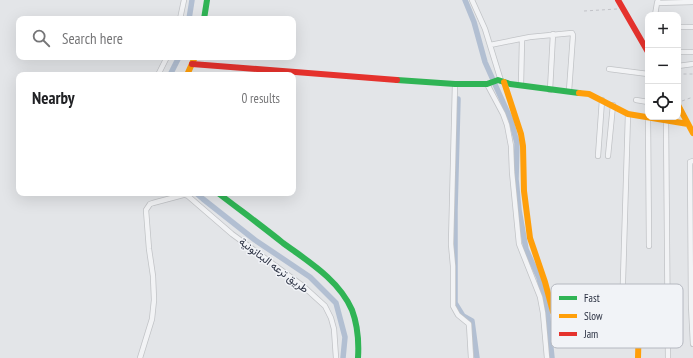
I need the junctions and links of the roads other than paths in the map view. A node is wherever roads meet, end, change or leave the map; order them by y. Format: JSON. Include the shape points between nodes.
{"nodes":[{"id":1,"x":184,"y":0,"type":"edge"},
{"id":2,"x":207,"y":0,"type":"edge"},
{"id":3,"x":472,"y":0,"type":"edge"},
{"id":4,"x":618,"y":0,"type":"edge"},
{"id":5,"x":658,"y":2,"type":"edge"},
{"id":6,"x":693,"y":2,"type":"edge"},
{"id":7,"x":656,"y":12,"type":"edge"},
{"id":8,"x":181,"y":16,"type":"edge"},
{"id":9,"x":204,"y":16,"type":"edge"},
{"id":10,"x":681,"y":27,"type":"edge"},
{"id":11,"x":693,"y":27,"type":"edge"},
{"id":12,"x":553,"y":34,"type":"junction"},
{"id":13,"x":522,"y":39,"type":"junction"},
{"id":14,"x":490,"y":45,"type":"junction"},
{"id":15,"x":646,"y":48,"type":"edge"},
{"id":16,"x":681,"y":52,"type":"edge"},
{"id":17,"x":693,"y":52,"type":"edge"},
{"id":18,"x":166,"y":60,"type":"edge"},
{"id":19,"x":194,"y":60,"type":"edge"},
{"id":20,"x":192,"y":64,"type":"junction"},
{"id":21,"x":693,"y":64,"type":"edge"},
{"id":22,"x":681,"y":66,"type":"edge"},
{"id":23,"x":609,"y":69,"type":"dead end"},
{"id":24,"x":160,"y":72,"type":"edge"},
{"id":25,"x":188,"y":72,"type":"edge"},
{"id":26,"x":645,"y":74,"type":"edge"},
{"id":27,"x":501,"y":81,"type":"junction"},
{"id":28,"x":489,"y":83,"type":"junction"},
{"id":29,"x":455,"y":84,"type":"junction"},
{"id":30,"x":521,"y":85,"type":"junction"},
{"id":31,"x":550,"y":90,"type":"junction"},
{"id":32,"x":569,"y":91,"type":"junction"},
{"id":33,"x":602,"y":100,"type":"junction"},
{"id":34,"x":636,"y":100,"type":"dead end"},
{"id":35,"x":645,"y":102,"type":"edge"},
{"id":36,"x":612,"y":106,"type":"junction"},
{"id":37,"x":681,"y":111,"type":"edge"},
{"id":38,"x":628,"y":114,"type":"junction"},
{"id":39,"x":645,"y":117,"type":"edge"},
{"id":40,"x":648,"y":120,"type":"edge"},
{"id":41,"x":666,"y":120,"type":"joint"},
{"id":42,"x":688,"y":124,"type":"junction"},
{"id":43,"x":693,"y":133,"type":"edge"},
{"id":44,"x":598,"y":156,"type":"dead end"},
{"id":45,"x":608,"y":156,"type":"dead end"},
{"id":46,"x":693,"y":160,"type":"edge"},
{"id":47,"x":176,"y":196,"type":"edge"},
{"id":48,"x":185,"y":196,"type":"edge"},
{"id":49,"x":222,"y":196,"type":"edge"},
{"id":50,"x":649,"y":246,"type":"dead end"},
{"id":51,"x":623,"y":284,"type":"edge"},
{"id":52,"x":667,"y":284,"type":"edge"},
{"id":53,"x":551,"y":304,"type":"edge"},
{"id":54,"x":693,"y":344,"type":"edge"},
{"id":55,"x":638,"y":348,"type":"edge"},
{"id":56,"x":668,"y":348,"type":"edge"},
{"id":57,"x":140,"y":358,"type":"edge"},
{"id":58,"x":336,"y":358,"type":"edge"},
{"id":59,"x":358,"y":358,"type":"edge"},
{"id":60,"x":472,"y":358,"type":"edge"},
{"id":61,"x":547,"y":358,"type":"edge"},
{"id":62,"x":638,"y":358,"type":"edge"},
{"id":63,"x":668,"y":358,"type":"edge"}],
"edges":[{"from":1,"to":8,"type":"street"},
{"from":2,"to":9,"type":"street"},
{"from":3,"to":14,"type":"street"},
{"from":4,"to":15,"type":"street"},
{"from":5,"to":6,"type":"street"},
{"from":5,"to":7,"type":"street"},
{"from":10,"to":11,"type":"street"},
{"from":12,"to":13,"type":"street"},
{"from":12,"to":31,"type":"street"},
{"from":12,"to":32,"type":"street","via":[[573,34]]},
{"from":13,"to":14,"type":"street"},
{"from":13,"to":30,"type":"street"},
{"from":14,"to":27,"type":"street"},
{"from":16,"to":17,"type":"street"},
{"from":18,"to":24,"type":"street"},
{"from":19,"to":20,"type":"street"},
{"from":20,"to":25,"type":"street"},
{"from":20,"to":29,"type":"street"},
{"from":21,"to":22,"type":"street"},
{"from":23,"to":26,"type":"street"},
{"from":27,"to":28,"type":"street"},
{"from":27,"to":30,"type":"street"},
{"from":27,"to":53,"type":"street","via":[[521,134],[530,238]]},
{"from":28,"to":29,"type":"street"},
{"from":28,"to":61,"type":"street","via":[[507,125],[519,244],[540,297]]},
{"from":29,"to":60,"type":"street","via":[[451,244],[453,306],[458,315],[469,324]]},
{"from":30,"to":31,"type":"street"},
{"from":31,"to":32,"type":"street"},
{"from":32,"to":33,"type":"street","via":[[589,94]]},
{"from":33,"to":36,"type":"street"},
{"from":33,"to":44,"type":"street"},
{"from":34,"to":35,"type":"street"},
{"from":36,"to":38,"type":"street"},
{"from":36,"to":45,"type":"street"},
{"from":37,"to":42,"type":"street"},
{"from":38,"to":39,"type":"street"},
{"from":38,"to":51,"type":"street"},
{"from":40,"to":50,"type":"street"},
{"from":41,"to":42,"type":"street"},
{"from":41,"to":52,"type":"street"},
{"from":42,"to":43,"type":"street"},
{"from":46,"to":54,"type":"street","via":[[690,162]]},
{"from":47,"to":57,"type":"street","via":[[153,203],[146,210],[154,300],[152,319]]},
{"from":48,"to":58,"type":"street","name":"طريق ترعه البتانونية","via":[[303,286],[325,306],[334,329]]},
{"from":49,"to":59,"type":"street","via":[[317,268],[336,286],[354,313],[359,336]]},
{"from":55,"to":62,"type":"street"},
{"from":56,"to":63,"type":"street"}]}
